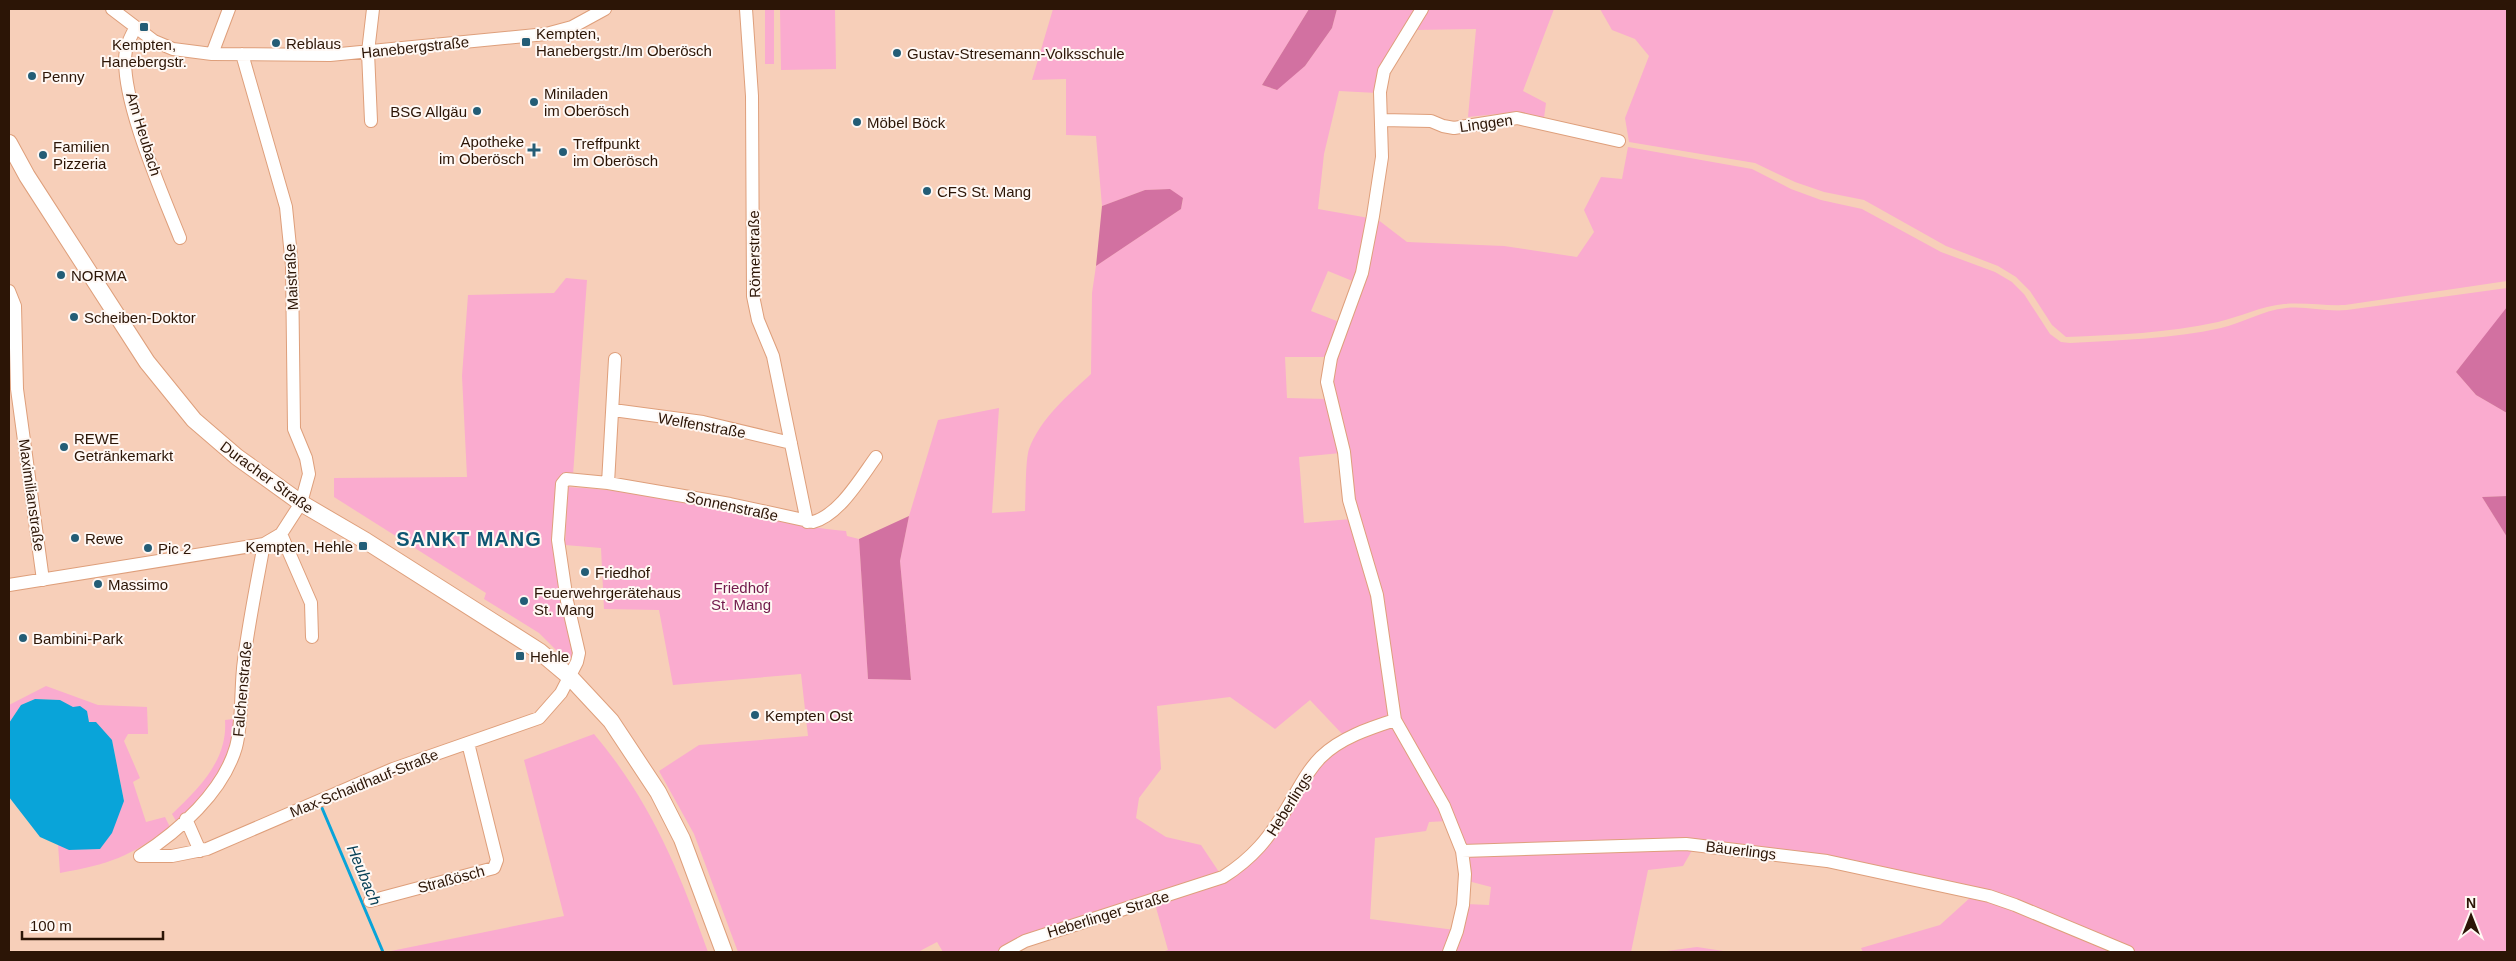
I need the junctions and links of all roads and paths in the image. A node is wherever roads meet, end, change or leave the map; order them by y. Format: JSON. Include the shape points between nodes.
{"nodes":[{"id":1,"x":112,"y":9,"type":"edge"},
{"id":2,"x":229,"y":9,"type":"edge"},
{"id":3,"x":373,"y":9,"type":"edge"},
{"id":4,"x":605,"y":9,"type":"edge"},
{"id":5,"x":746,"y":9,"type":"edge"},
{"id":6,"x":1422,"y":9,"type":"edge"},
{"id":7,"x":135,"y":28,"type":"junction"},
{"id":8,"x":368,"y":52,"type":"junction"},
{"id":9,"x":212,"y":54,"type":"junction"},
{"id":10,"x":242,"y":54,"type":"junction"},
{"id":11,"x":1382,"y":120,"type":"junction"},
{"id":12,"x":370,"y":121,"type":"dead end"},
{"id":13,"x":1619,"y":141,"type":"dead end"},
{"id":14,"x":9,"y":143,"type":"edge"},
{"id":15,"x":180,"y":238,"type":"dead end"},
{"id":16,"x":9,"y":291,"type":"edge"},
{"id":17,"x":615,"y":359,"type":"dead end"},
{"id":18,"x":13,"y":390,"type":"edge"},
{"id":19,"x":613,"y":410,"type":"junction"},
{"id":20,"x":791,"y":442,"type":"junction"},
{"id":21,"x":876,"y":457,"type":"dead end"},
{"id":22,"x":608,"y":483,"type":"junction"},
{"id":23,"x":562,"y":484,"type":"joint"},
{"id":24,"x":301,"y":503,"type":"junction"},
{"id":25,"x":807,"y":522,"type":"junction"},
{"id":26,"x":282,"y":534,"type":"junction"},
{"id":27,"x":264,"y":544,"type":"junction"},
{"id":28,"x":44,"y":580,"type":"junction"},
{"id":29,"x":9,"y":585,"type":"edge"},
{"id":30,"x":312,"y":637,"type":"dead end"},
{"id":31,"x":567,"y":675,"type":"junction"},
{"id":32,"x":1395,"y":720,"type":"junction"},
{"id":33,"x":468,"y":743,"type":"junction"},
{"id":34,"x":186,"y":819,"type":"junction"},
{"id":35,"x":200,"y":851,"type":"junction"},
{"id":36,"x":1462,"y":851,"type":"junction"},
{"id":37,"x":140,"y":856,"type":"joint"},
{"id":38,"x":1186,"y":891,"type":"joint"},
{"id":39,"x":370,"y":901,"type":"dead end"},
{"id":40,"x":724,"y":952,"type":"edge"},
{"id":41,"x":1005,"y":952,"type":"edge"},
{"id":42,"x":1449,"y":952,"type":"edge"},
{"id":43,"x":2128,"y":952,"type":"edge"}],
"edges":[{"from":1,"to":7,"type":"street","name":"Hanebergstraße"},
{"from":2,"to":9,"type":"street"},
{"from":3,"to":8,"type":"street"},
{"from":4,"to":8,"type":"street","name":"Hanebergstraße","via":[[572,27],[546,34]]},
{"from":5,"to":20,"type":"street","name":"Römerstraße","via":[[752,96],[753,296],[758,320],[773,356]]},
{"from":6,"to":11,"type":"street","via":[[1384,71],[1380,92]]},
{"from":7,"to":9,"type":"street","name":"Hanebergstraße","via":[[154,41],[174,48]]},
{"from":7,"to":15,"type":"street","name":"Am Heubach","via":[[126,49],[126,78],[146,149]]},
{"from":8,"to":10,"type":"street","name":"Hanebergstraße"},
{"from":8,"to":12,"type":"street"},
{"from":9,"to":10,"type":"street","name":"Hanebergstraße"},
{"from":10,"to":24,"type":"street","name":"Maistraße","via":[[286,207],[292,266],[293,420],[309,474]]},
{"from":11,"to":13,"type":"street","name":"Linggen","via":[[1431,121],[1454,128],[1517,118]]},
{"from":11,"to":32,"type":"street","via":[[1382,157],[1362,273],[1331,358],[1327,382],[1344,452],[1349,500],[1377,595]]},
{"from":14,"to":24,"type":"main road","name":"Duracher Straße","via":[[27,176],[170,393],[209,435]]},
{"from":16,"to":18,"type":"street","name":"Maximilianstraße","via":[[15,306]]},
{"from":17,"to":19,"type":"street"},
{"from":18,"to":28,"type":"street","name":"Maximilianstraße"},
{"from":19,"to":20,"type":"street","name":"Welfenstraße","via":[[703,422]]},
{"from":19,"to":22,"type":"street"},
{"from":20,"to":25,"type":"street","name":"Römerstraße"},
{"from":21,"to":25,"type":"street","name":"Sonnenstraße","via":[[835,511],[826,519]]},
{"from":22,"to":23,"type":"street","name":"Sonnenstraße","via":[[572,478]]},
{"from":22,"to":25,"type":"street","name":"Sonnenstraße","via":[[730,504]]},
{"from":23,"to":31,"type":"street","name":"Max-Schaidhauf-Straße","via":[[558,540],[579,649],[578,662]]},
{"from":24,"to":26,"type":"street","name":"Maistraße"},
{"from":24,"to":31,"type":"main road","name":"Duracher Straße","via":[[544,655]]},
{"from":26,"to":27,"type":"street"},
{"from":26,"to":30,"type":"street","via":[[311,603]]},
{"from":27,"to":28,"type":"street"},
{"from":27,"to":34,"type":"street","name":"Falchenstraße","via":[[247,637],[236,746],[226,772]]},
{"from":28,"to":29,"type":"street"},
{"from":31,"to":33,"type":"street","name":"Max-Schaidhauf-Straße","via":[[561,693],[539,718]]},
{"from":31,"to":40,"type":"main road","name":"Duracher Straße","via":[[612,723],[658,792],[682,839]]},
{"from":32,"to":36,"type":"street","via":[[1444,806]]},
{"from":32,"to":38,"type":"street","name":"Heberlings","via":[[1336,744],[1307,773],[1268,838],[1249,860],[1223,877]]},
{"from":33,"to":35,"type":"street","name":"Max-Schaidhauf-Straße","via":[[393,769]]},
{"from":33,"to":39,"type":"street","name":"Straßösch","via":[[497,860],[494,868]]},
{"from":34,"to":35,"type":"street"},
{"from":34,"to":37,"type":"street","name":"Falchenstraße"},
{"from":35,"to":37,"type":"street","name":"Max-Schaidhauf-Straße","via":[[172,856]]},
{"from":36,"to":42,"type":"street","via":[[1465,874],[1463,905],[1458,931]]},
{"from":36,"to":43,"type":"street","name":"Bäuerlings","via":[[1686,844],[1851,865],[1989,896]]},
{"from":38,"to":41,"type":"street","name":"Heberlinger Straße","via":[[1044,934]]}]}
